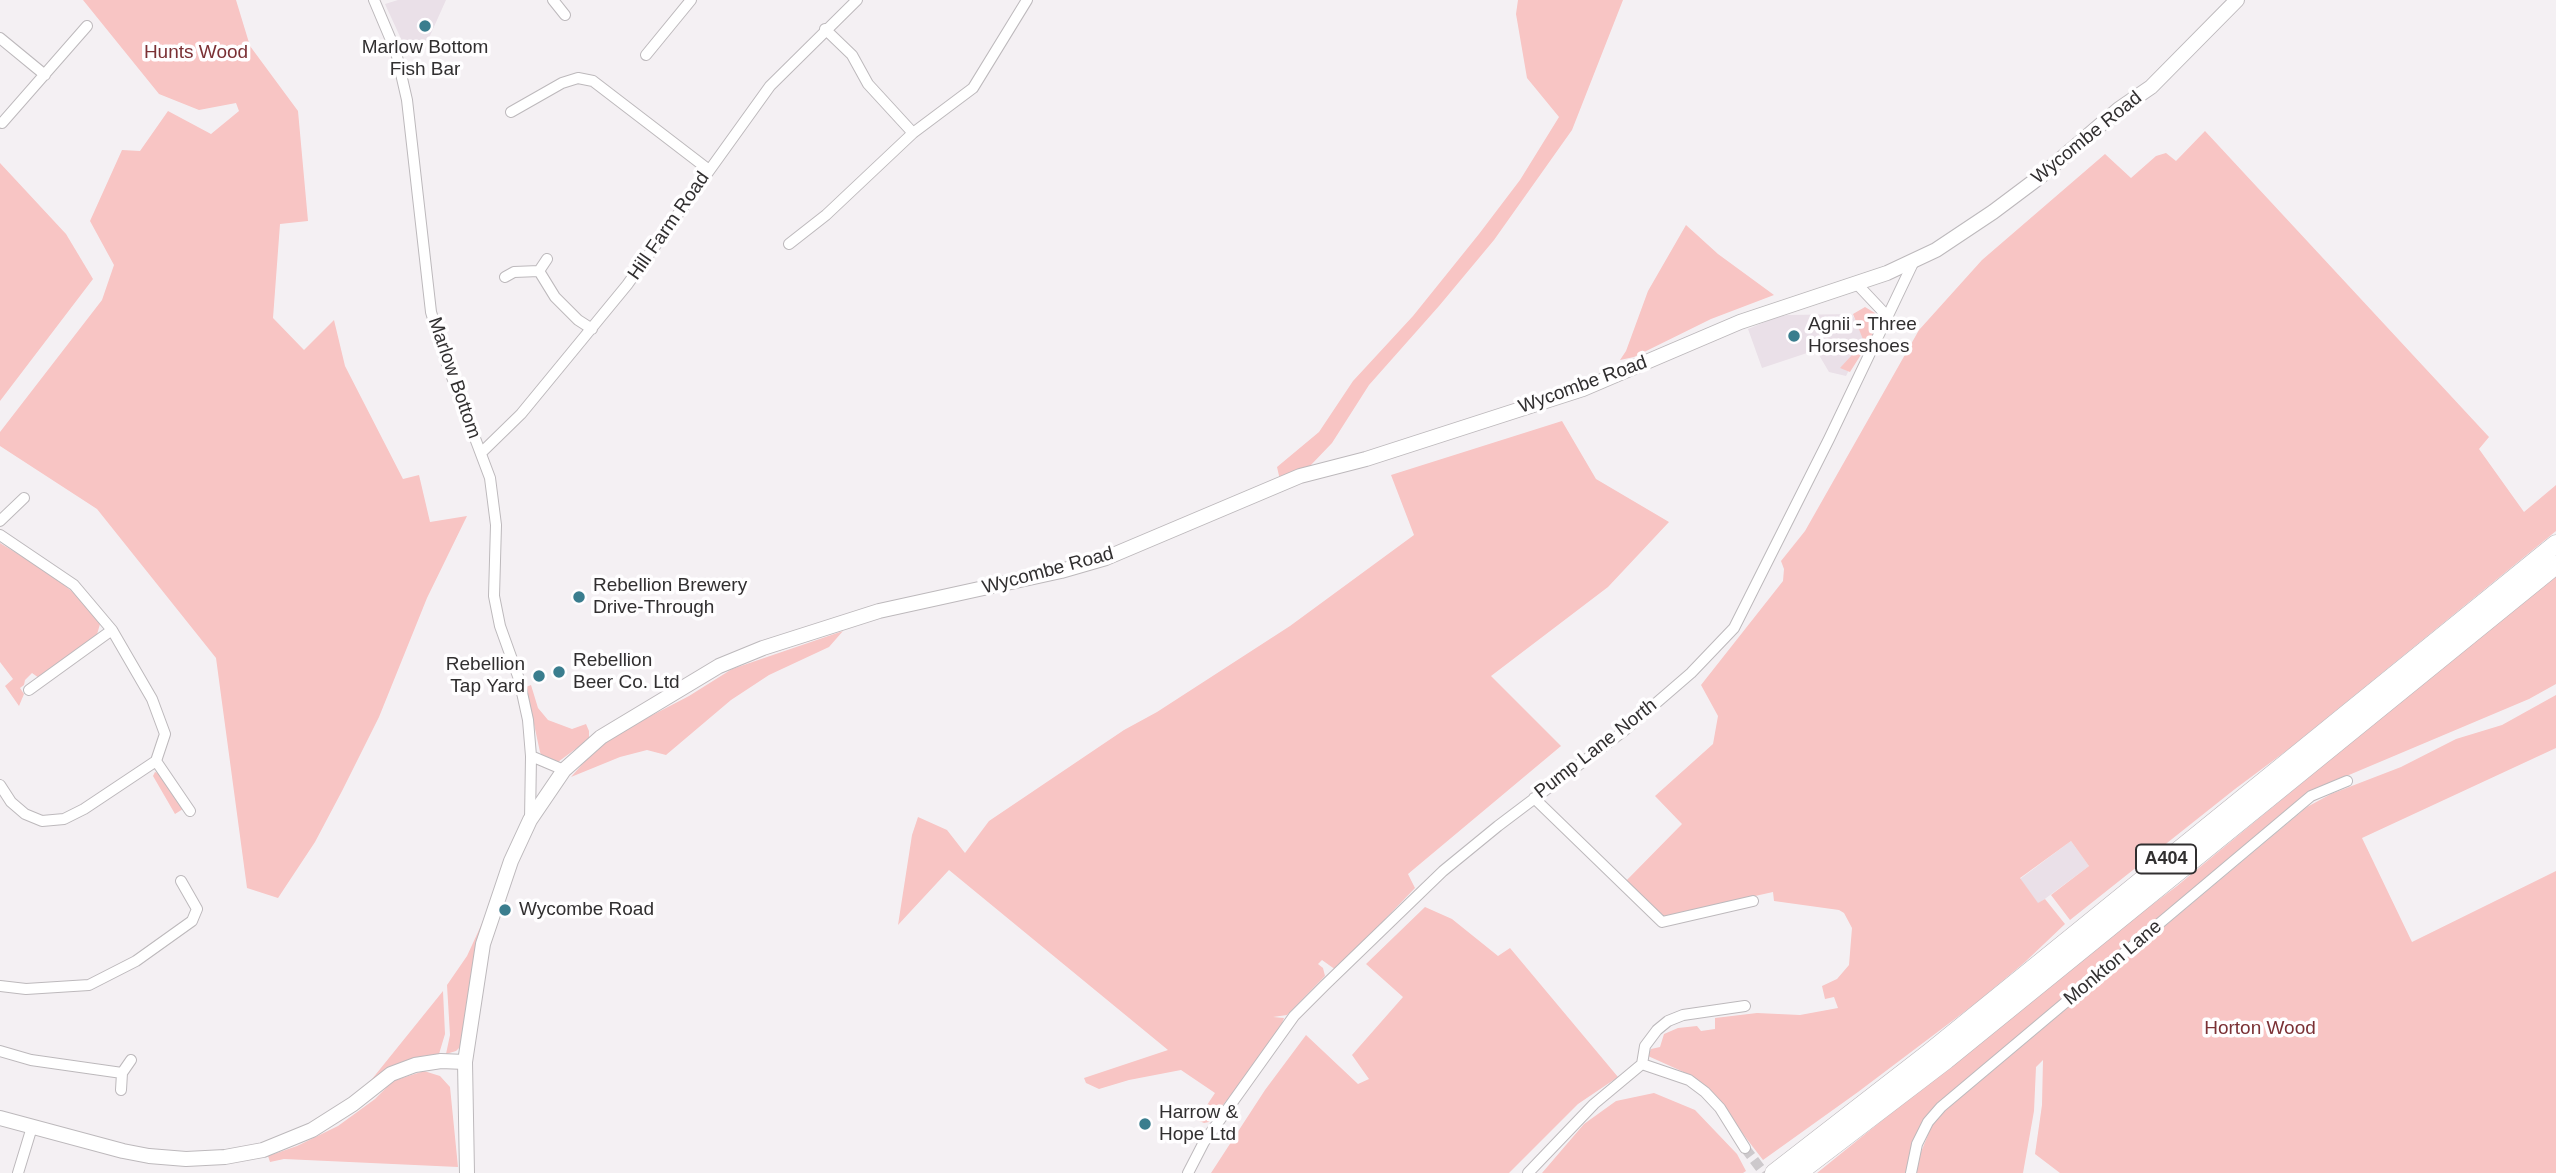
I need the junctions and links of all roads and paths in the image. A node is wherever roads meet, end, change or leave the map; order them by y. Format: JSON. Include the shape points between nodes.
{"nodes":[{"id":1,"x":374,"y":0,"type":"edge"},
{"id":2,"x":553,"y":0,"type":"edge"},
{"id":3,"x":691,"y":0,"type":"edge"},
{"id":4,"x":857,"y":0,"type":"edge"},
{"id":5,"x":1027,"y":0,"type":"edge"},
{"id":6,"x":2237,"y":0,"type":"edge"},
{"id":7,"x":565,"y":15,"type":"dead end"},
{"id":8,"x":87,"y":26,"type":"dead end"},
{"id":9,"x":825,"y":29,"type":"junction"},
{"id":10,"x":0,"y":38,"type":"edge"},
{"id":11,"x":646,"y":55,"type":"dead end"},
{"id":12,"x":45,"y":75,"type":"junction"},
{"id":13,"x":512,"y":112,"type":"dead end"},
{"id":14,"x":2,"y":124,"type":"dead end"},
{"id":15,"x":913,"y":133,"type":"junction"},
{"id":16,"x":709,"y":170,"type":"junction"},
{"id":17,"x":791,"y":237,"type":"dead end"},
{"id":18,"x":547,"y":259,"type":"dead end"},
{"id":19,"x":1914,"y":261,"type":"junction"},
{"id":20,"x":539,"y":271,"type":"junction"},
{"id":21,"x":505,"y":277,"type":"dead end"},
{"id":22,"x":1856,"y":284,"type":"junction"},
{"id":23,"x":1888,"y":317,"type":"junction"},
{"id":24,"x":592,"y":329,"type":"junction"},
{"id":25,"x":481,"y":453,"type":"junction"},
{"id":26,"x":24,"y":498,"type":"dead end"},
{"id":27,"x":0,"y":521,"type":"edge"},
{"id":28,"x":0,"y":536,"type":"edge"},
{"id":29,"x":2556,"y":544,"type":"edge"},
{"id":30,"x":2556,"y":565,"type":"edge"},
{"id":31,"x":112,"y":630,"type":"junction"},
{"id":32,"x":32,"y":686,"type":"dead end"},
{"id":33,"x":531,"y":756,"type":"junction"},
{"id":34,"x":156,"y":761,"type":"junction"},
{"id":35,"x":564,"y":770,"type":"junction"},
{"id":36,"x":2347,"y":781,"type":"dead end"},
{"id":37,"x":0,"y":785,"type":"edge"},
{"id":38,"x":1534,"y":798,"type":"junction"},
{"id":39,"x":190,"y":811,"type":"dead end"},
{"id":40,"x":530,"y":820,"type":"junction"},
{"id":41,"x":181,"y":881,"type":"dead end"},
{"id":42,"x":201,"y":888,"type":"dead end"},
{"id":43,"x":189,"y":895,"type":"junction"},
{"id":44,"x":1753,"y":901,"type":"dead end"},
{"id":45,"x":0,"y":986,"type":"edge"},
{"id":46,"x":1745,"y":1006,"type":"dead end"},
{"id":47,"x":0,"y":1051,"type":"edge"},
{"id":48,"x":131,"y":1060,"type":"dead end"},
{"id":49,"x":466,"y":1062,"type":"junction"},
{"id":50,"x":1642,"y":1064,"type":"junction"},
{"id":51,"x":122,"y":1073,"type":"junction"},
{"id":52,"x":121,"y":1090,"type":"dead end"},
{"id":53,"x":0,"y":1118,"type":"edge"},
{"id":54,"x":32,"y":1127,"type":"junction"},
{"id":55,"x":1745,"y":1148,"type":"tunnel mouth"},
{"id":56,"x":18,"y":1173,"type":"edge"},
{"id":57,"x":467,"y":1173,"type":"edge"},
{"id":58,"x":1188,"y":1173,"type":"edge"},
{"id":59,"x":1528,"y":1173,"type":"edge"},
{"id":60,"x":1774,"y":1173,"type":"edge"},
{"id":61,"x":1798,"y":1173,"type":"edge"},
{"id":62,"x":1911,"y":1173,"type":"edge"}],
"edges":[{"from":1,"to":25,"type":"street","name":"Marlow Bottom","via":[[398,59],[407,100],[431,312]]},
{"from":2,"to":7,"type":"street"},
{"from":3,"to":11,"type":"street","via":[[655,36]]},
{"from":4,"to":9,"type":"street","name":"Hill Farm Road"},
{"from":5,"to":15,"type":"street","via":[[973,88]]},
{"from":6,"to":19,"type":"street","name":"Wycombe Road","via":[[2151,87],[1993,212]]},
{"from":8,"to":12,"type":"street"},
{"from":9,"to":15,"type":"street","via":[[852,55],[868,84]]},
{"from":9,"to":16,"type":"street","name":"Hill Farm Road","via":[[770,86]]},
{"from":10,"to":12,"type":"street"},
{"from":12,"to":14,"type":"street"},
{"from":13,"to":16,"type":"street","via":[[551,96],[562,83],[578,78],[593,81]]},
{"from":15,"to":17,"type":"street","via":[[859,176],[826,215]]},
{"from":16,"to":24,"type":"street","name":"Hill Farm Road"},
{"from":18,"to":20,"type":"street"},
{"from":19,"to":22,"type":"street","name":"Wycombe Road"},
{"from":19,"to":23,"type":"street","name":"Pump Lane North"},
{"from":20,"to":21,"type":"street"},
{"from":20,"to":24,"type":"street","via":[[555,297]]},
{"from":22,"to":23,"type":"street"},
{"from":22,"to":35,"type":"street","name":"Wycombe Road","via":[[1740,322],[1583,389],[1300,476],[1106,558],[878,611],[764,648],[719,666],[601,737]]},
{"from":23,"to":38,"type":"street","name":"Pump Lane North","via":[[1734,628],[1634,723]]},
{"from":24,"to":25,"type":"street","name":"Hill Farm Road","via":[[521,414]]},
{"from":25,"to":33,"type":"street","name":"Marlow Bottom","via":[[496,525],[494,596],[519,679]]},
{"from":26,"to":27,"type":"street"},
{"from":28,"to":31,"type":"street","via":[[74,585]]},
{"from":29,"to":60,"type":"highway","number":"A404"},
{"from":30,"to":61,"type":"highway","number":"A404","via":[[1945,1060]]},
{"from":31,"to":32,"type":"street"},
{"from":31,"to":34,"type":"street","via":[[152,699],[165,734]]},
{"from":33,"to":35,"type":"street"},
{"from":33,"to":40,"type":"street","name":"Marlow Bottom"},
{"from":34,"to":37,"type":"street","via":[[64,819],[42,821],[25,814]]},
{"from":34,"to":39,"type":"street"},
{"from":35,"to":40,"type":"street","name":"Wycombe Road"},
{"from":36,"to":62,"type":"street","name":"Monkton Lane","via":[[2311,796],[1941,1107],[1917,1144]]},
{"from":38,"to":44,"type":"street","via":[[1662,922]]},
{"from":38,"to":58,"type":"street","name":"Pump Lane North","via":[[1443,872],[1294,1016],[1204,1142]]},
{"from":40,"to":49,"type":"street","name":"Wycombe Road","via":[[510,861],[483,944]]},
{"from":41,"to":43,"type":"street"},
{"from":42,"to":43,"type":"street"},
{"from":43,"to":45,"type":"street","via":[[197,909],[192,921],[136,961],[89,985]]},
{"from":46,"to":50,"type":"street","via":[[1668,1021],[1645,1046]]},
{"from":47,"to":51,"type":"street"},
{"from":48,"to":51,"type":"street"},
{"from":49,"to":54,"type":"street","via":[[415,1065],[391,1074],[312,1130],[263,1150],[225,1157],[149,1156]]},
{"from":49,"to":57,"type":"street","name":"Wycombe Road"},
{"from":50,"to":55,"type":"street","via":[[1689,1080],[1705,1092]]},
{"from":50,"to":59,"type":"street","via":[[1594,1104]]},
{"from":51,"to":52,"type":"street"},
{"from":53,"to":54,"type":"street"},
{"from":54,"to":56,"type":"street"}]}
